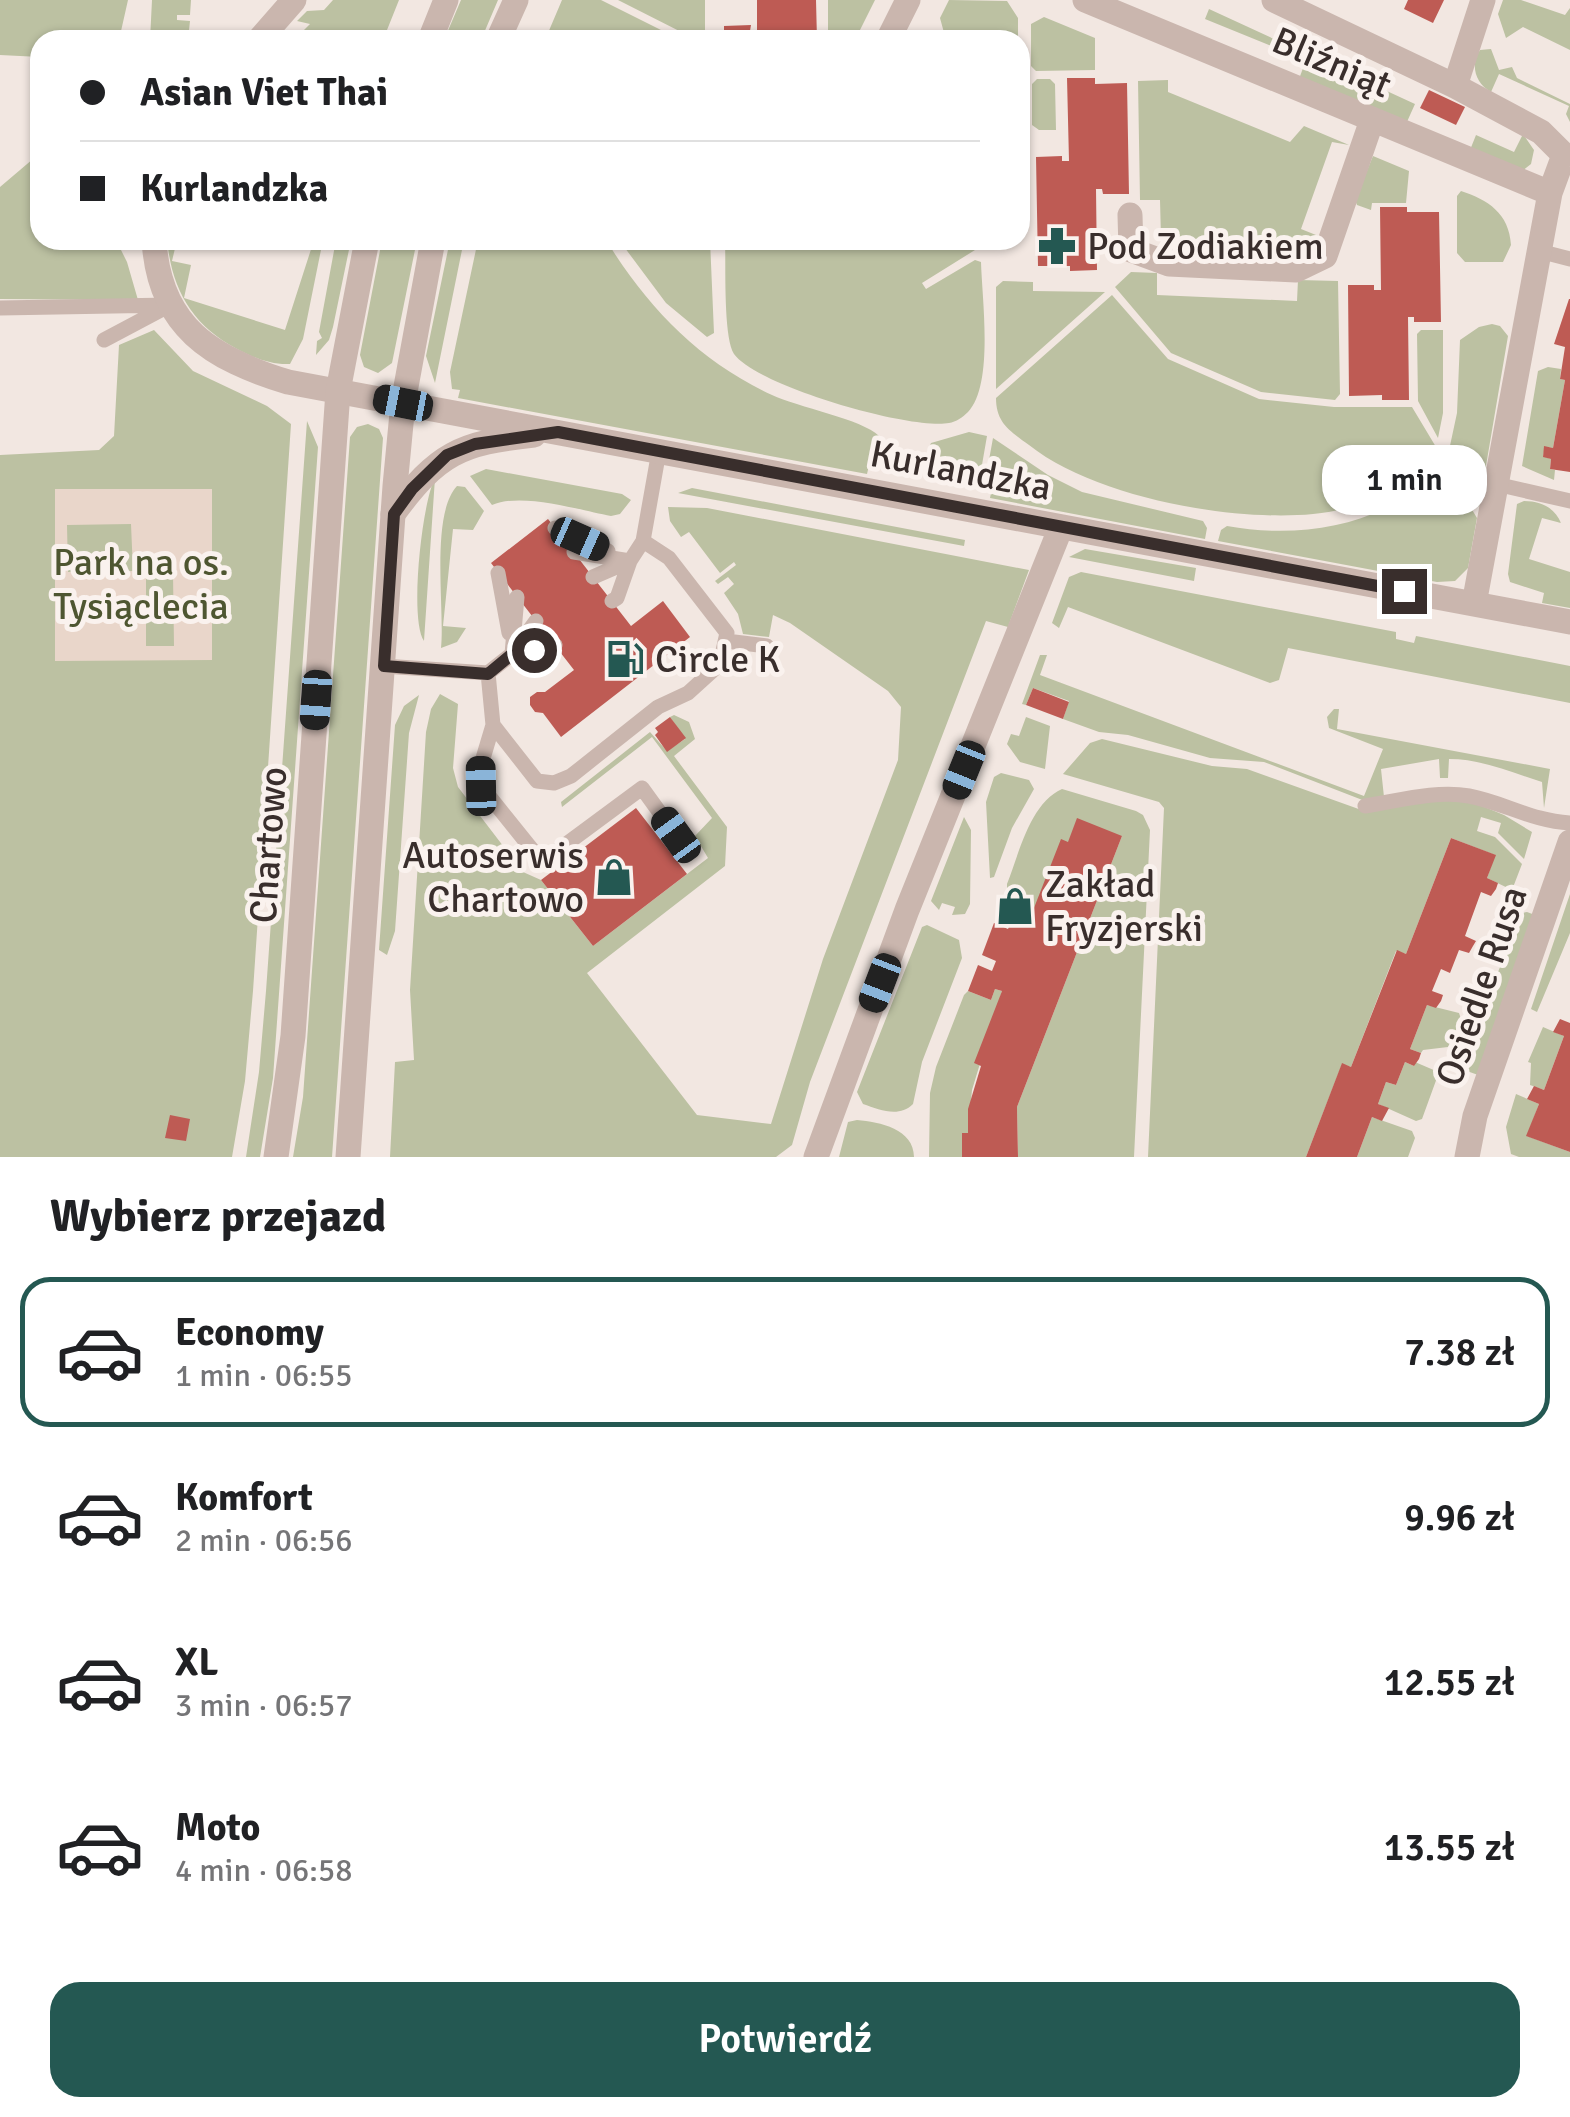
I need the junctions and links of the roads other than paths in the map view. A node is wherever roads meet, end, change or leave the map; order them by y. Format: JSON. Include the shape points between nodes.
{"nodes":[{"id":1,"x":294,"y":0,"type":"edge"},
{"id":2,"x":446,"y":0,"type":"edge"},
{"id":3,"x":516,"y":0,"type":"edge"},
{"id":4,"x":908,"y":0,"type":"edge"},
{"id":5,"x":1274,"y":0,"type":"edge"},
{"id":6,"x":1483,"y":0,"type":"edge"},
{"id":7,"x":1098,"y":2,"type":"edge"},
{"id":8,"x":268,"y":30,"type":"edge"},
{"id":9,"x":434,"y":30,"type":"edge"},
{"id":10,"x":502,"y":30,"type":"edge"},
{"id":11,"x":893,"y":30,"type":"edge"},
{"id":12,"x":1455,"y":86,"type":"junction"},
{"id":13,"x":1372,"y":120,"type":"junction"},
{"id":14,"x":1567,"y":154,"type":"edge"},
{"id":15,"x":1550,"y":192,"type":"junction"},
{"id":16,"x":1130,"y":216,"type":"dead end"},
{"id":17,"x":155,"y":250,"type":"edge"},
{"id":18,"x":365,"y":250,"type":"edge"},
{"id":19,"x":431,"y":250,"type":"edge"},
{"id":20,"x":1539,"y":251,"type":"junction"},
{"id":21,"x":1570,"y":259,"type":"edge"},
{"id":22,"x":170,"y":305,"type":"junction"},
{"id":23,"x":0,"y":308,"type":"edge"},
{"id":24,"x":104,"y":340,"type":"dead end"},
{"id":25,"x":338,"y":392,"type":"junction"},
{"id":26,"x":403,"y":403,"type":"junction"},
{"id":27,"x":558,"y":432,"type":"junction"},
{"id":28,"x":659,"y":451,"type":"junction"},
{"id":29,"x":1496,"y":484,"type":"junction"},
{"id":30,"x":1570,"y":502,"type":"edge"},
{"id":31,"x":394,"y":514,"type":"junction"},
{"id":32,"x":1061,"y":527,"type":"junction"},
{"id":33,"x":554,"y":528,"type":"dead end"},
{"id":34,"x":643,"y":541,"type":"junction"},
{"id":35,"x":574,"y":552,"type":"dead end"},
{"id":36,"x":630,"y":561,"type":"junction"},
{"id":37,"x":498,"y":572,"type":"dead end"},
{"id":38,"x":593,"y":577,"type":"dead end"},
{"id":39,"x":517,"y":597,"type":"dead end"},
{"id":40,"x":612,"y":601,"type":"dead end"},
{"id":41,"x":1474,"y":604,"type":"junction"},
{"id":42,"x":536,"y":621,"type":"dead end"},
{"id":43,"x":1570,"y":622,"type":"edge"},
{"id":44,"x":726,"y":641,"type":"junction"},
{"id":45,"x":555,"y":645,"type":"dead end"},
{"id":46,"x":767,"y":646,"type":"dead end"},
{"id":47,"x":512,"y":654,"type":"junction"},
{"id":48,"x":384,"y":666,"type":"junction"},
{"id":49,"x":488,"y":674,"type":"junction"},
{"id":50,"x":493,"y":726,"type":"junction"},
{"id":51,"x":1366,"y":806,"type":"dead end"},
{"id":52,"x":1570,"y":823,"type":"edge"},
{"id":53,"x":676,"y":835,"type":"dead end"},
{"id":54,"x":1570,"y":842,"type":"edge"},
{"id":55,"x":276,"y":1157,"type":"edge"},
{"id":56,"x":348,"y":1157,"type":"edge"},
{"id":57,"x":816,"y":1157,"type":"edge"},
{"id":58,"x":1467,"y":1157,"type":"edge"}],
"edges":[{"from":1,"to":8,"type":"street"},
{"from":2,"to":9,"type":"street"},
{"from":3,"to":10,"type":"street"},
{"from":4,"to":11,"type":"street"},
{"from":5,"to":12,"type":"street","name":"Bliźniąt"},
{"from":6,"to":12,"type":"street"},
{"from":7,"to":13,"type":"street","name":"Bliźniąt"},
{"from":12,"to":14,"type":"street","name":"Bliźniąt","via":[[1541,132]]},
{"from":13,"to":15,"type":"street","name":"Bliźniąt"},
{"from":13,"to":16,"type":"street","via":[[1325,256],[1296,270],[1169,264],[1132,250]]},
{"from":14,"to":15,"type":"street","name":"Bliźniąt"},
{"from":15,"to":20,"type":"street","name":"Bliźniąt"},
{"from":17,"to":22,"type":"street"},
{"from":18,"to":25,"type":"street","name":"Chartowo"},
{"from":19,"to":26,"type":"street"},
{"from":20,"to":21,"type":"lane"},
{"from":20,"to":29,"type":"street","name":"Bliźniąt"},
{"from":22,"to":23,"type":"lane"},
{"from":22,"to":24,"type":"lane"},
{"from":22,"to":25,"type":"street","name":"Kurlandzka","via":[[220,357]]},
{"from":25,"to":26,"type":"street","name":"Kurlandzka"},
{"from":25,"to":55,"type":"street","name":"Chartowo","via":[[292,1036]]},
{"from":26,"to":27,"type":"street","name":"Kurlandzka"},
{"from":26,"to":31,"type":"street"},
{"from":27,"to":28,"type":"street","name":"Kurlandzka"},
{"from":27,"to":31,"type":"street","via":[[475,444],[447,455]]},
{"from":28,"to":32,"type":"street","name":"Kurlandzka"},
{"from":28,"to":34,"type":"lane"},
{"from":29,"to":30,"type":"lane"},
{"from":29,"to":41,"type":"street","name":"Bliźniąt"},
{"from":31,"to":48,"type":"street"},
{"from":32,"to":41,"type":"street","name":"Kurlandzka"},
{"from":32,"to":57,"type":"street"},
{"from":33,"to":36,"type":"lane"},
{"from":34,"to":36,"type":"lane"},
{"from":34,"to":44,"type":"lane","via":[[669,558],[727,633]]},
{"from":35,"to":36,"type":"lane"},
{"from":36,"to":38,"type":"lane"},
{"from":36,"to":40,"type":"lane"},
{"from":37,"to":47,"type":"lane"},
{"from":39,"to":47,"type":"lane"},
{"from":41,"to":43,"type":"street","name":"Kurlandzka"},
{"from":42,"to":47,"type":"lane"},
{"from":44,"to":46,"type":"lane"},
{"from":44,"to":50,"type":"lane","via":[[720,664],[688,693],[658,707],[554,783],[537,781]]},
{"from":45,"to":47,"type":"lane"},
{"from":47,"to":49,"type":"lane"},
{"from":48,"to":49,"type":"lane"},
{"from":48,"to":56,"type":"street"},
{"from":49,"to":50,"type":"lane"},
{"from":50,"to":53,"type":"lane","via":[[480,765],[481,786],[542,862],[642,788]]},
{"from":51,"to":52,"type":"lane","via":[[1457,794],[1542,821]]},
{"from":54,"to":58,"type":"street","name":"Osiedle Rusa","via":[[1475,1116]]}]}
